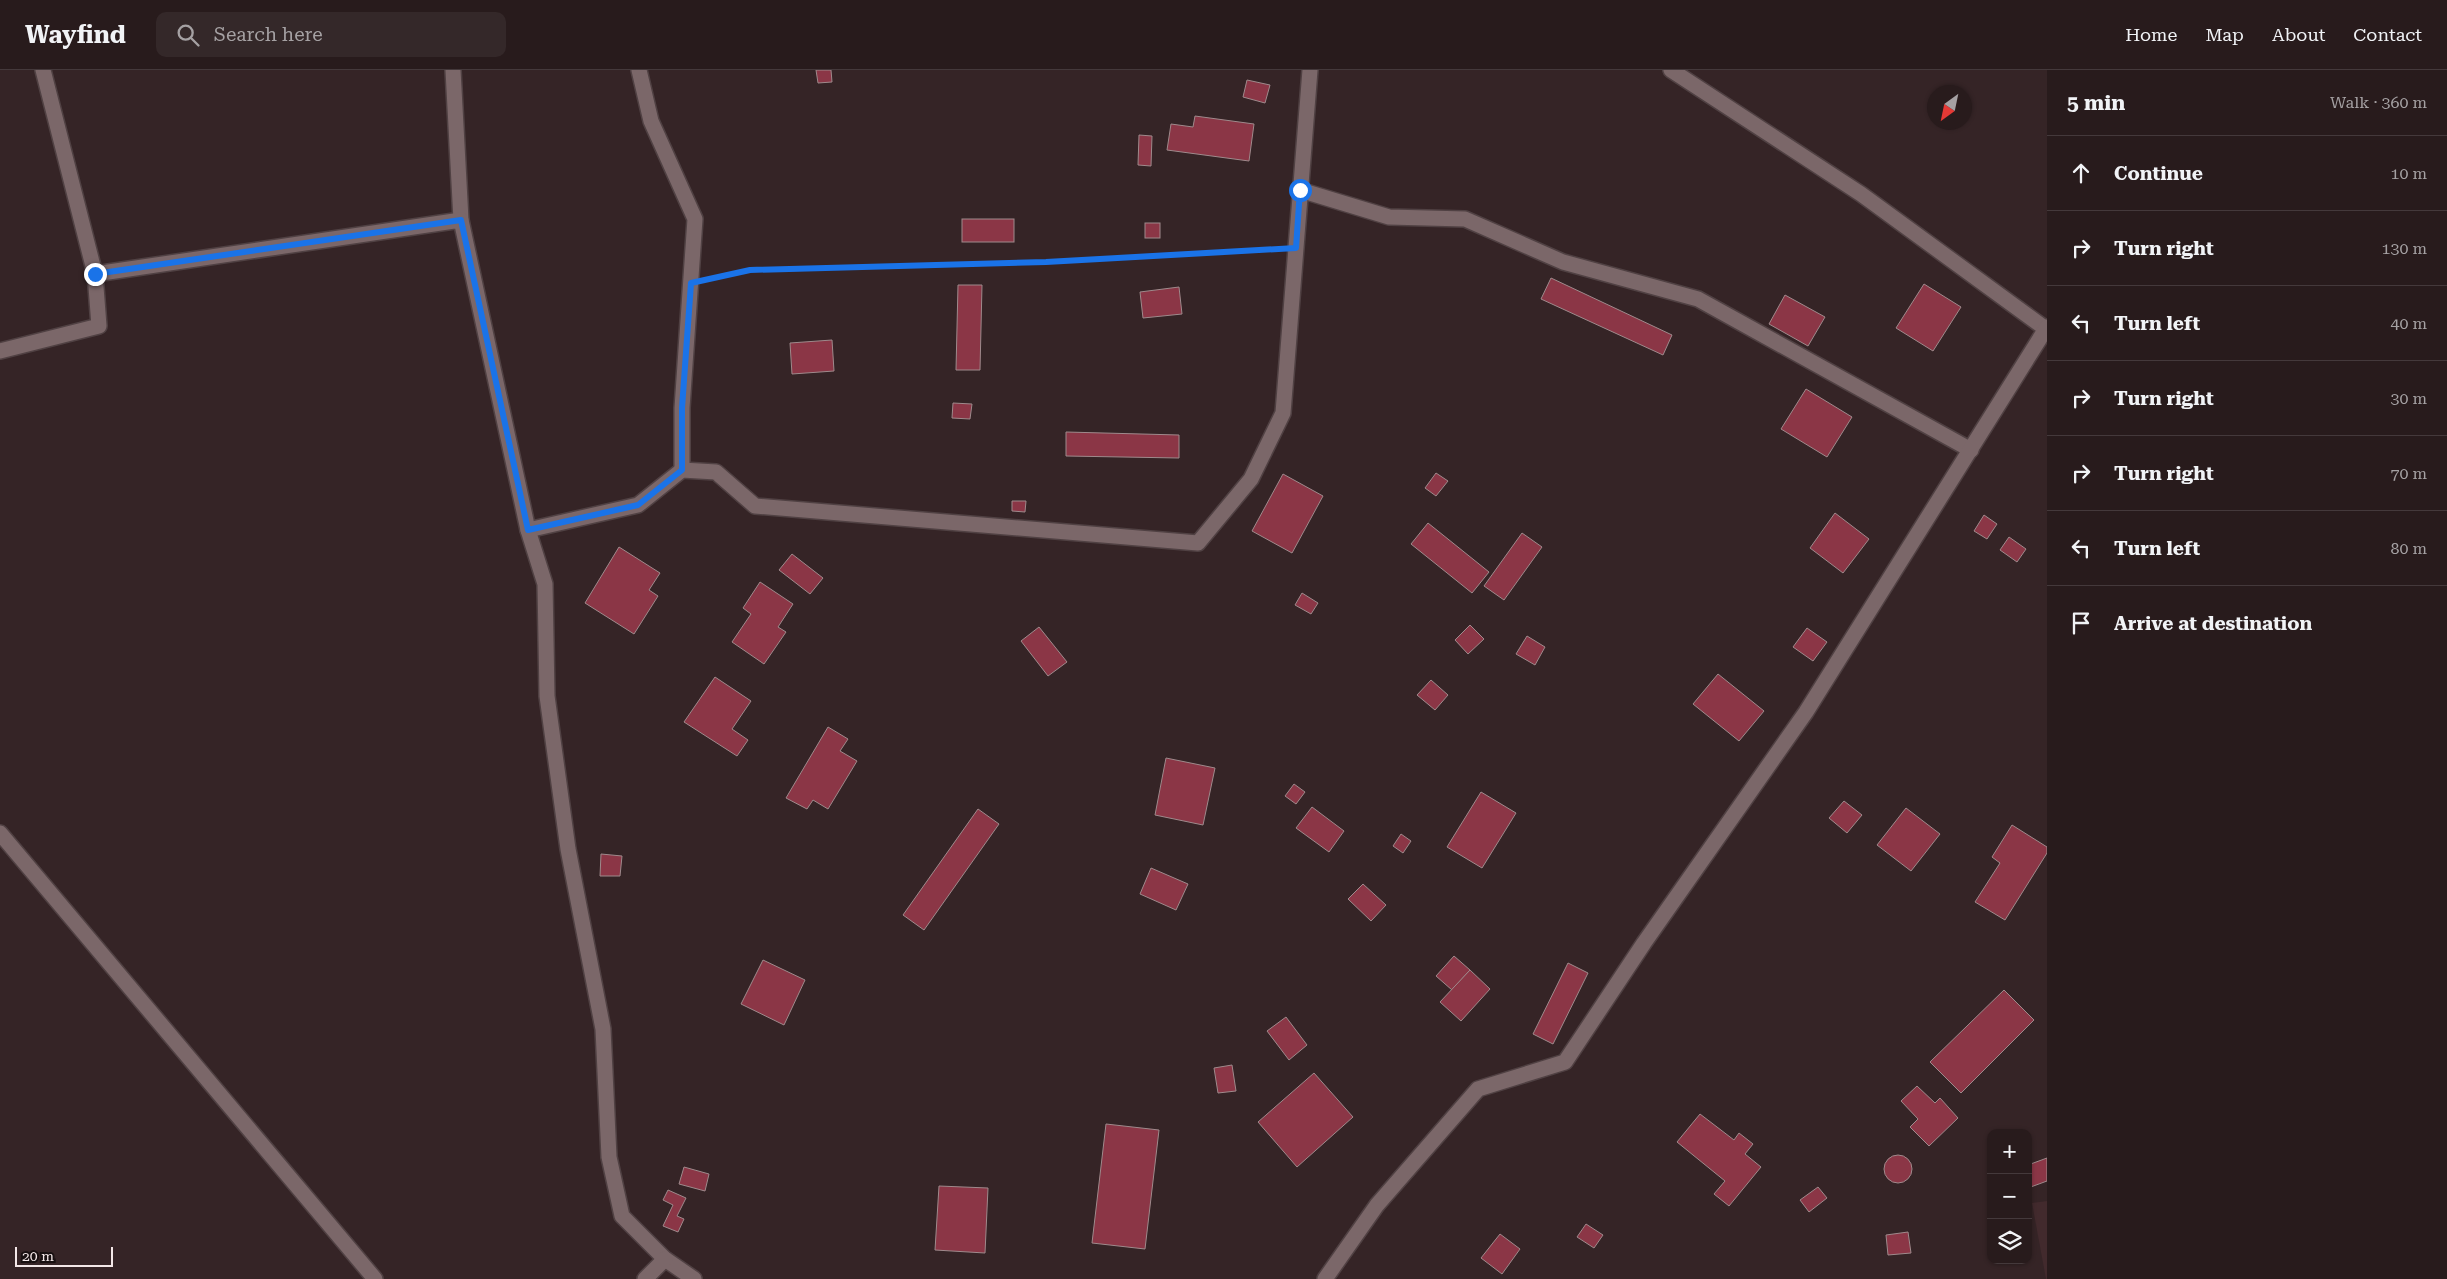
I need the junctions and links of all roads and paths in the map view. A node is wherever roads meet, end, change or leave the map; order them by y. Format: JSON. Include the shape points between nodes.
{"nodes":[{"id":1,"x":43,"y":70,"type":"edge"},
{"id":2,"x":453,"y":70,"type":"edge"},
{"id":3,"x":639,"y":70,"type":"edge"},
{"id":4,"x":1310,"y":70,"type":"edge"},
{"id":5,"x":1671,"y":70,"type":"edge"},
{"id":6,"x":1300,"y":190,"type":"junction"},
{"id":7,"x":461,"y":220,"type":"junction"},
{"id":8,"x":1296,"y":248,"type":"junction"},
{"id":9,"x":95,"y":274,"type":"junction"},
{"id":10,"x":691,"y":283,"type":"junction"},
{"id":11,"x":2046,"y":328,"type":"edge"},
{"id":12,"x":0,"y":351,"type":"edge"},
{"id":13,"x":1971,"y":450,"type":"junction"},
{"id":14,"x":682,"y":470,"type":"junction"},
{"id":15,"x":528,"y":530,"type":"junction"},
{"id":16,"x":0,"y":833,"type":"edge"},
{"id":17,"x":665,"y":1259,"type":"junction"},
{"id":18,"x":374,"y":1279,"type":"edge"},
{"id":19,"x":645,"y":1279,"type":"edge"},
{"id":20,"x":694,"y":1279,"type":"edge"},
{"id":21,"x":1325,"y":1279,"type":"edge"}],
"edges":[{"from":1,"to":9,"type":"street"},
{"from":2,"to":7,"type":"street"},
{"from":3,"to":10,"type":"street","via":[[651,121],[695,219]]},
{"from":4,"to":6,"type":"street"},
{"from":5,"to":11,"type":"street","via":[[1862,194]]},
{"from":6,"to":8,"type":"street"},
{"from":6,"to":13,"type":"street","via":[[1389,217],[1465,219],[1563,262],[1698,299]]},
{"from":7,"to":9,"type":"street"},
{"from":7,"to":15,"type":"street"},
{"from":8,"to":10,"type":"path","via":[[1046,262],[750,270]]},
{"from":8,"to":14,"type":"street","via":[[1283,413],[1251,479],[1198,543],[755,506],[716,472]]},
{"from":9,"to":12,"type":"street","via":[[99,326]]},
{"from":10,"to":14,"type":"street","via":[[682,408]]},
{"from":11,"to":13,"type":"street"},
{"from":13,"to":21,"type":"street","via":[[1806,712],[1565,1062],[1478,1089],[1377,1205]]},
{"from":14,"to":15,"type":"street","via":[[638,505]]},
{"from":15,"to":17,"type":"street","via":[[545,584],[547,696],[568,849],[603,1029],[609,1157],[622,1216]]},
{"from":16,"to":18,"type":"street"},
{"from":17,"to":19,"type":"street"},
{"from":17,"to":20,"type":"street"}]}
